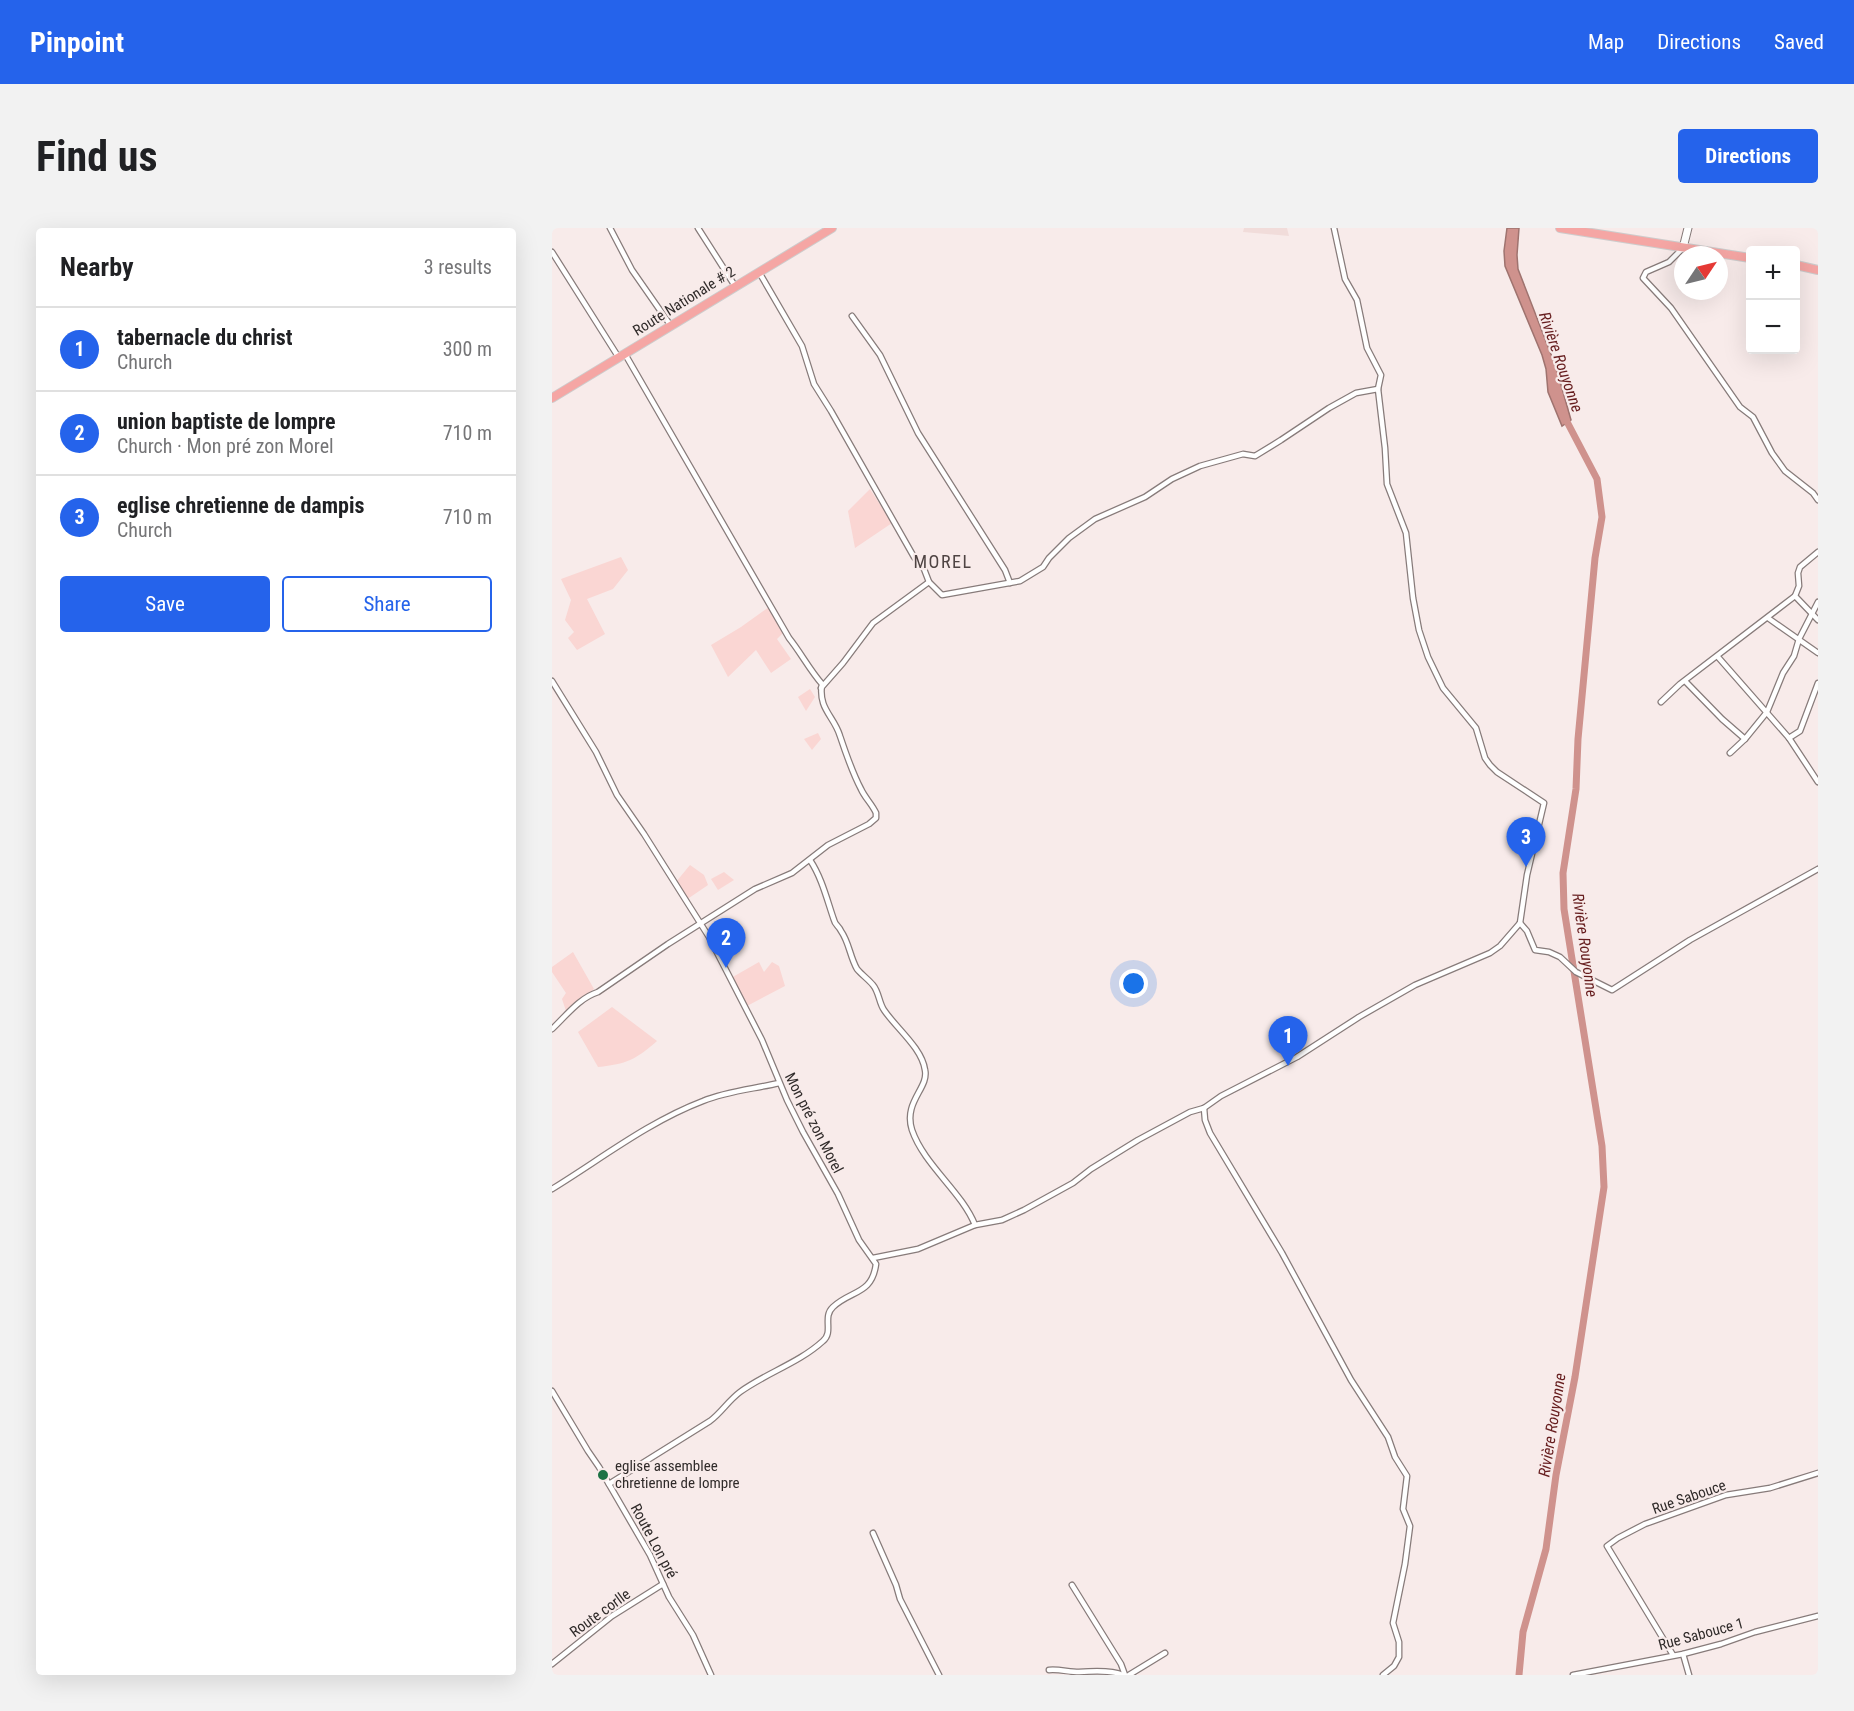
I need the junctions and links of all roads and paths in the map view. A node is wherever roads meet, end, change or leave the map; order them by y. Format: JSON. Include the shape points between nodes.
{"nodes":[{"id":1,"x":610,"y":228,"type":"edge"},
{"id":2,"x":698,"y":228,"type":"edge"},
{"id":3,"x":831,"y":228,"type":"edge"},
{"id":4,"x":1334,"y":228,"type":"edge"},
{"id":5,"x":1560,"y":228,"type":"edge"},
{"id":6,"x":1688,"y":228,"type":"edge"},
{"id":7,"x":1684,"y":246,"type":"edge"},
{"id":8,"x":1674,"y":247,"type":"edge"},
{"id":9,"x":552,"y":252,"type":"edge"},
{"id":10,"x":1728,"y":255,"type":"edge"},
{"id":11,"x":1674,"y":257,"type":"edge"},
{"id":12,"x":1746,"y":257,"type":"edge"},
{"id":13,"x":1800,"y":267,"type":"edge"},
{"id":14,"x":1818,"y":270,"type":"edge"},
{"id":15,"x":758,"y":271,"type":"junction"},
{"id":16,"x":735,"y":286,"type":"junction"},
{"id":17,"x":852,"y":316,"type":"dead end"},
{"id":18,"x":671,"y":326,"type":"junction"},
{"id":19,"x":622,"y":356,"type":"junction"},
{"id":20,"x":1378,"y":389,"type":"junction"},
{"id":21,"x":552,"y":398,"type":"edge"},
{"id":22,"x":1816,"y":492,"type":"edge"},
{"id":23,"x":1818,"y":500,"type":"edge"},
{"id":24,"x":1818,"y":552,"type":"edge"},
{"id":25,"x":929,"y":582,"type":"junction"},
{"id":26,"x":1010,"y":584,"type":"junction"},
{"id":27,"x":1795,"y":596,"type":"junction"},
{"id":28,"x":1818,"y":602,"type":"edge"},
{"id":29,"x":1812,"y":614,"type":"junction"},
{"id":30,"x":1767,"y":618,"type":"junction"},
{"id":31,"x":1818,"y":620,"type":"edge"},
{"id":32,"x":1799,"y":639,"type":"junction"},
{"id":33,"x":1818,"y":652,"type":"edge"},
{"id":34,"x":1718,"y":657,"type":"junction"},
{"id":35,"x":552,"y":681,"type":"edge"},
{"id":36,"x":1685,"y":681,"type":"junction"},
{"id":37,"x":1818,"y":683,"type":"edge"},
{"id":38,"x":821,"y":688,"type":"junction"},
{"id":39,"x":1661,"y":702,"type":"dead end"},
{"id":40,"x":1767,"y":712,"type":"junction"},
{"id":41,"x":1789,"y":738,"type":"junction"},
{"id":42,"x":1745,"y":739,"type":"junction"},
{"id":43,"x":1730,"y":753,"type":"dead end"},
{"id":44,"x":1818,"y":782,"type":"edge"},
{"id":45,"x":810,"y":860,"type":"junction"},
{"id":46,"x":1818,"y":869,"type":"edge"},
{"id":47,"x":1520,"y":923,"type":"junction"},
{"id":48,"x":700,"y":924,"type":"junction"},
{"id":49,"x":552,"y":1029,"type":"edge"},
{"id":50,"x":779,"y":1083,"type":"junction"},
{"id":51,"x":1204,"y":1108,"type":"junction"},
{"id":52,"x":552,"y":1189,"type":"edge"},
{"id":53,"x":975,"y":1225,"type":"junction"},
{"id":54,"x":873,"y":1258,"type":"junction"},
{"id":55,"x":552,"y":1391,"type":"edge"},
{"id":56,"x":1818,"y":1473,"type":"edge"},
{"id":57,"x":609,"y":1484,"type":"junction"},
{"id":58,"x":873,"y":1533,"type":"dead end"},
{"id":59,"x":663,"y":1584,"type":"junction"},
{"id":60,"x":1072,"y":1585,"type":"dead end"},
{"id":61,"x":1818,"y":1616,"type":"edge"},
{"id":62,"x":1165,"y":1653,"type":"dead end"},
{"id":63,"x":1683,"y":1654,"type":"junction"},
{"id":64,"x":1673,"y":1655,"type":"junction"},
{"id":65,"x":552,"y":1664,"type":"edge"},
{"id":66,"x":1049,"y":1670,"type":"dead end"},
{"id":67,"x":711,"y":1675,"type":"edge"},
{"id":68,"x":939,"y":1675,"type":"edge"},
{"id":69,"x":1126,"y":1675,"type":"edge"},
{"id":70,"x":1383,"y":1675,"type":"edge"},
{"id":71,"x":1573,"y":1675,"type":"edge"},
{"id":72,"x":1689,"y":1675,"type":"edge"}],
"edges":[{"from":1,"to":18,"type":"street","via":[[632,270]]},
{"from":2,"to":16,"type":"street"},
{"from":3,"to":15,"type":"main road","name":"Route Nationale # 2"},
{"from":4,"to":20,"type":"street","via":[[1345,279],[1357,300],[1367,348],[1381,375]]},
{"from":5,"to":8,"type":"main road"},
{"from":6,"to":7,"type":"street"},
{"from":9,"to":19,"type":"street"},
{"from":10,"to":12,"type":"main road"},
{"from":11,"to":22,"type":"street","via":[[1646,272],[1643,278],[1671,308],[1740,407],[1753,417],[1785,471]]},
{"from":13,"to":14,"type":"main road"},
{"from":15,"to":16,"type":"main road","name":"Route Nationale # 2"},
{"from":15,"to":25,"type":"street","via":[[802,346],[814,384]]},
{"from":16,"to":18,"type":"main road","name":"Route Nationale # 2"},
{"from":17,"to":26,"type":"street","via":[[880,355],[918,433],[1005,570]]},
{"from":18,"to":19,"type":"main road","name":"Route Nationale # 2"},
{"from":19,"to":21,"type":"main road","name":"Route Nationale # 2"},
{"from":19,"to":38,"type":"street"},
{"from":20,"to":26,"type":"street","via":[[1356,393],[1255,456],[1243,454],[1200,466],[1095,519],[1069,538],[1043,567]]},
{"from":20,"to":47,"type":"street","via":[[1387,484],[1406,533],[1413,598],[1428,657],[1443,688],[1476,728],[1485,758],[1497,772],[1544,802]]},
{"from":22,"to":23,"type":"street"},
{"from":24,"to":27,"type":"street","via":[[1800,567]]},
{"from":25,"to":26,"type":"street","via":[[942,595]]},
{"from":25,"to":38,"type":"street","via":[[873,623]]},
{"from":27,"to":29,"type":"street"},
{"from":27,"to":30,"type":"street"},
{"from":28,"to":29,"type":"street"},
{"from":29,"to":31,"type":"street"},
{"from":29,"to":32,"type":"street"},
{"from":30,"to":32,"type":"street"},
{"from":30,"to":34,"type":"street"},
{"from":32,"to":33,"type":"street"},
{"from":32,"to":40,"type":"street"},
{"from":34,"to":36,"type":"street"},
{"from":34,"to":40,"type":"street"},
{"from":35,"to":48,"type":"street","name":"Mon pré zon Morel","via":[[596,752],[617,795]]},
{"from":36,"to":39,"type":"street"},
{"from":36,"to":42,"type":"street"},
{"from":37,"to":41,"type":"street","via":[[1800,730]]},
{"from":38,"to":45,"type":"street","via":[[825,709],[876,818]]},
{"from":40,"to":41,"type":"street"},
{"from":40,"to":42,"type":"street"},
{"from":41,"to":44,"type":"street"},
{"from":42,"to":43,"type":"street"},
{"from":45,"to":48,"type":"street","via":[[792,873],[754,889]]},
{"from":45,"to":53,"type":"street","via":[[858,969],[874,986],[883,1009],[922,1061],[926,1071],[911,1110],[913,1132]]},
{"from":46,"to":47,"type":"street","via":[[1690,940],[1612,990],[1576,972],[1560,957],[1535,950]]},
{"from":47,"to":51,"type":"street","via":[[1490,953],[1415,985]]},
{"from":48,"to":49,"type":"street","via":[[590,994]]},
{"from":48,"to":50,"type":"street","name":"Mon pré zon Morel","via":[[739,993]]},
{"from":50,"to":52,"type":"street","via":[[701,1101],[617,1145]]},
{"from":50,"to":54,"type":"street","name":"Mon pré zon Morel","via":[[853,1229]]},
{"from":51,"to":53,"type":"street","via":[[1148,1134],[1024,1210],[1002,1220]]},
{"from":51,"to":70,"type":"street","via":[[1210,1132],[1407,1476],[1403,1509],[1410,1526],[1393,1623],[1399,1658]]},
{"from":53,"to":54,"type":"street","via":[[918,1249]]},
{"from":54,"to":57,"type":"street","via":[[875,1276],[829,1312],[824,1341],[738,1393],[720,1414]]},
{"from":55,"to":57,"type":"street","name":"Route Lon pré"},
{"from":56,"to":64,"type":"street","name":"Rue Sabouce","via":[[1770,1488],[1726,1495],[1645,1524],[1607,1546]]},
{"from":57,"to":59,"type":"street","name":"Route Lon pré"},
{"from":58,"to":68,"type":"street","via":[[900,1599]]},
{"from":59,"to":65,"type":"street","name":"Route corlle","via":[[612,1616]]},
{"from":59,"to":67,"type":"street","name":"Route Lon pré"},
{"from":60,"to":69,"type":"street"},
{"from":61,"to":63,"type":"street","name":"Rue Sabouce 1"},
{"from":62,"to":69,"type":"street"},
{"from":63,"to":64,"type":"street","name":"Rue Sabouce 1"},
{"from":63,"to":72,"type":"street"},
{"from":64,"to":71,"type":"street","name":"Rue Sabouce 1"},
{"from":66,"to":69,"type":"street"}]}
